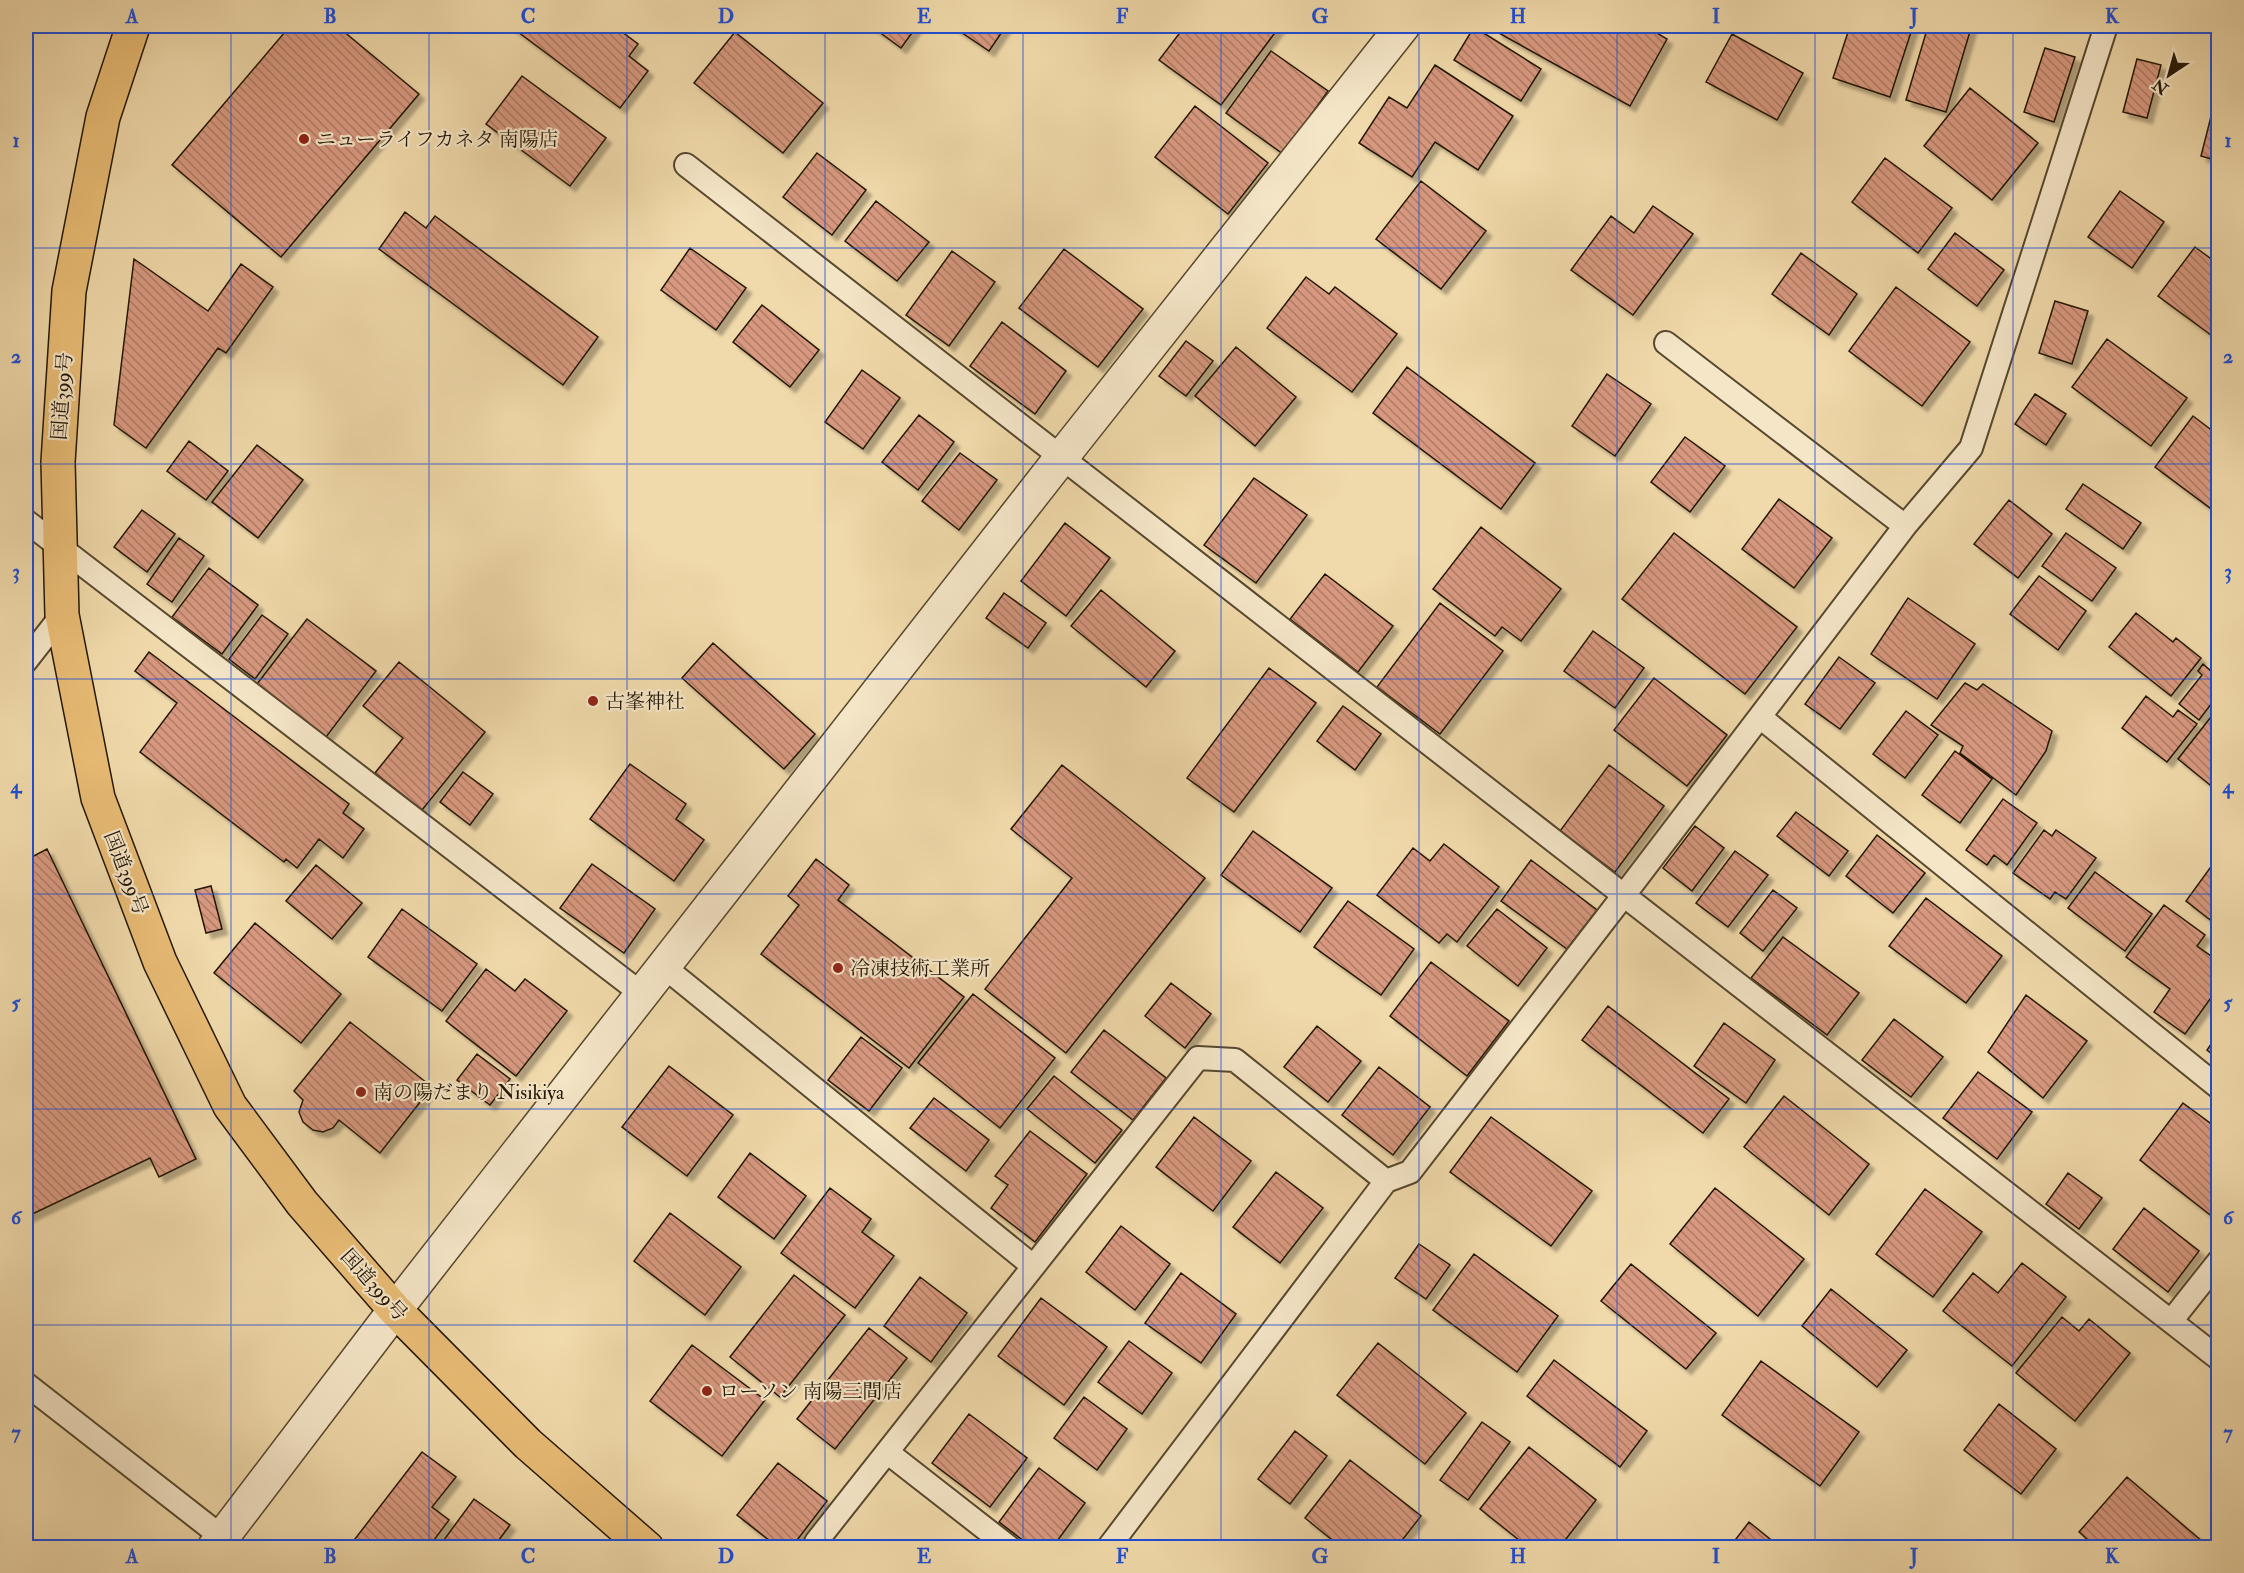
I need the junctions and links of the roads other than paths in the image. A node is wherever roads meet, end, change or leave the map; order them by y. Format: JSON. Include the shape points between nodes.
{"nodes":[{"id":1,"x":133,"y":26,"type":"edge"},
{"id":2,"x":1403,"y":26,"type":"edge"},
{"id":3,"x":2106,"y":26,"type":"edge"},
{"id":4,"x":686,"y":165,"type":"dead end"},
{"id":5,"x":1666,"y":343,"type":"dead end"},
{"id":6,"x":1061,"y":458,"type":"junction"},
{"id":7,"x":26,"y":521,"type":"edge"},
{"id":8,"x":1905,"y":526,"type":"junction"},
{"id":9,"x":59,"y":547,"type":"junction"},
{"id":10,"x":62,"y":615,"type":"junction"},
{"id":11,"x":26,"y":662,"type":"edge"},
{"id":12,"x":1760,"y":717,"type":"junction"},
{"id":13,"x":1624,"y":895,"type":"junction"},
{"id":14,"x":663,"y":966,"type":"junction"},
{"id":15,"x":642,"y":994,"type":"junction"},
{"id":16,"x":2218,"y":1087,"type":"edge"},
{"id":17,"x":1386,"y":1181,"type":"junction"},
{"id":18,"x":2218,"y":1262,"type":"edge"},
{"id":19,"x":1034,"y":1266,"type":"junction"},
{"id":20,"x":395,"y":1310,"type":"junction"},
{"id":21,"x":2172,"y":1320,"type":"junction"},
{"id":22,"x":2218,"y":1358,"type":"edge"},
{"id":23,"x":26,"y":1384,"type":"edge"},
{"id":24,"x":888,"y":1452,"type":"junction"},
{"id":25,"x":816,"y":1542,"type":"dead end"},
{"id":26,"x":218,"y":1543,"type":"edge"},
{"id":27,"x":647,"y":1548,"type":"edge"},
{"id":28,"x":1010,"y":1548,"type":"edge"},
{"id":29,"x":1108,"y":1548,"type":"edge"}],
"edges":[{"from":1,"to":9,"type":"highway","name":"国道399号","via":[[104,117],[69,291],[58,462]]},
{"from":2,"to":6,"type":"street"},
{"from":3,"to":8,"type":"lane","via":[[1971,448]]},
{"from":4,"to":6,"type":"lane"},
{"from":5,"to":8,"type":"lane"},
{"from":6,"to":13,"type":"lane"},
{"from":6,"to":14,"type":"street"},
{"from":7,"to":9,"type":"lane"},
{"from":8,"to":12,"type":"lane"},
{"from":9,"to":10,"type":"highway","name":"国道399号"},
{"from":9,"to":15,"type":"lane"},
{"from":10,"to":11,"type":"lane"},
{"from":10,"to":20,"type":"highway","name":"国道399号","via":[[98,798],[159,962],[230,1106],[302,1203]]},
{"from":12,"to":13,"type":"lane"},
{"from":12,"to":16,"type":"lane"},
{"from":13,"to":17,"type":"lane","via":[[1410,1172]]},
{"from":13,"to":21,"type":"lane"},
{"from":14,"to":15,"type":"street"},
{"from":14,"to":19,"type":"lane"},
{"from":15,"to":20,"type":"street"},
{"from":17,"to":19,"type":"lane","via":[[1235,1060],[1198,1058]]},
{"from":17,"to":29,"type":"lane"},
{"from":18,"to":21,"type":"lane"},
{"from":19,"to":24,"type":"lane"},
{"from":20,"to":26,"type":"street"},
{"from":20,"to":27,"type":"highway","name":"国道399号","via":[[528,1444]]},
{"from":21,"to":22,"type":"lane"},
{"from":23,"to":26,"type":"lane"},
{"from":24,"to":25,"type":"lane"},
{"from":24,"to":28,"type":"lane"}]}
